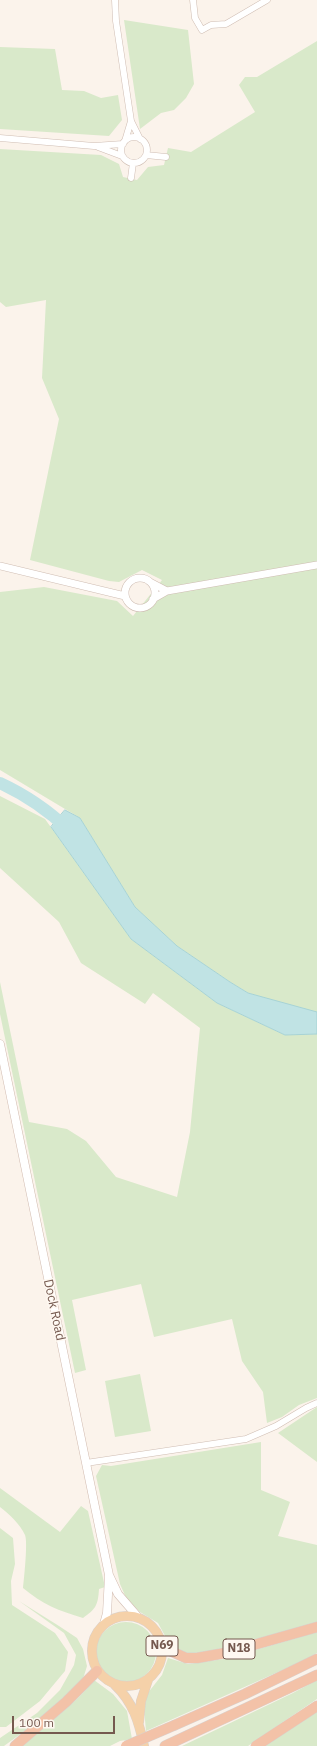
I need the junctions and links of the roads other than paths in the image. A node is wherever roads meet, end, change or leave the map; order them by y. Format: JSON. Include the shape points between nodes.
{"nodes":[{"id":1,"x":115,"y":0,"type":"edge"},
{"id":2,"x":193,"y":0,"type":"edge"},
{"id":3,"x":268,"y":0,"type":"edge"},
{"id":4,"x":131,"y":121,"type":"junction"},
{"id":5,"x":0,"y":138,"type":"edge"},
{"id":6,"x":140,"y":139,"type":"junction"},
{"id":7,"x":124,"y":142,"type":"junction"},
{"id":8,"x":94,"y":146,"type":"junction"},
{"id":9,"x":146,"y":155,"type":"junction"},
{"id":10,"x":122,"y":156,"type":"junction"},
{"id":11,"x":166,"y":157,"type":"dead end"},
{"id":12,"x":132,"y":163,"type":"junction"},
{"id":13,"x":131,"y":178,"type":"dead end"},
{"id":14,"x":317,"y":565,"type":"edge"},
{"id":15,"x":0,"y":566,"type":"edge"},
{"id":16,"x":150,"y":582,"type":"junction"},
{"id":17,"x":127,"y":585,"type":"junction"},
{"id":18,"x":108,"y":591,"type":"junction"},
{"id":19,"x":167,"y":591,"type":"junction"},
{"id":20,"x":125,"y":596,"type":"junction"},
{"id":21,"x":153,"y":599,"type":"junction"},
{"id":22,"x":0,"y":1044,"type":"edge"},
{"id":23,"x":317,"y":1403,"type":"edge"},
{"id":24,"x":86,"y":1463,"type":"junction"},
{"id":25,"x":110,"y":1575,"type":"junction"},
{"id":26,"x":138,"y":1617,"type":"junction"},
{"id":27,"x":104,"y":1624,"type":"junction"},
{"id":28,"x":317,"y":1627,"type":"edge"},
{"id":29,"x":162,"y":1647,"type":"junction"},
{"id":30,"x":317,"y":1659,"type":"edge"},
{"id":31,"x":97,"y":1671,"type":"junction"},
{"id":32,"x":317,"y":1675,"type":"edge"},
{"id":33,"x":148,"y":1680,"type":"junction"},
{"id":34,"x":115,"y":1685,"type":"junction"},
{"id":35,"x":317,"y":1706,"type":"edge"},
{"id":36,"x":139,"y":1723,"type":"junction"},
{"id":37,"x":170,"y":1744,"type":"edge"},
{"id":38,"x":15,"y":1746,"type":"edge"},
{"id":39,"x":126,"y":1746,"type":"edge"},
{"id":40,"x":144,"y":1746,"type":"edge"},
{"id":41,"x":256,"y":1746,"type":"edge"}],
"edges":[{"from":1,"to":4,"type":"street"},
{"from":2,"to":3,"type":"street","via":[[195,18],[202,30],[212,25],[226,24]]},
{"from":4,"to":6,"type":"street"},
{"from":4,"to":7,"type":"street"},
{"from":5,"to":8,"type":"street"},
{"from":6,"to":7,"type":"street","via":[[133,137]]},
{"from":6,"to":9,"type":"street","via":[[146,146]]},
{"from":7,"to":8,"type":"street"},
{"from":7,"to":10,"type":"street"},
{"from":8,"to":10,"type":"street"},
{"from":9,"to":11,"type":"street"},
{"from":9,"to":12,"type":"street","via":[[141,162]]},
{"from":10,"to":12,"type":"street"},
{"from":12,"to":13,"type":"street"},
{"from":14,"to":19,"type":"street"},
{"from":15,"to":18,"type":"street"},
{"from":16,"to":17,"type":"street","via":[[139,578]]},
{"from":16,"to":19,"type":"street"},
{"from":16,"to":21,"type":"street","via":[[154,590]]},
{"from":17,"to":18,"type":"street"},
{"from":17,"to":20,"type":"street"},
{"from":18,"to":20,"type":"street"},
{"from":19,"to":21,"type":"street"},
{"from":20,"to":21,"type":"street","via":[[129,603],[138,608],[148,605]]},
{"from":22,"to":24,"type":"main road","name":"Dock Road"},
{"from":23,"to":24,"type":"street","via":[[246,1439]]},
{"from":24,"to":25,"type":"main road","name":"Dock Road"},
{"from":25,"to":26,"type":"main road","name":"Dock Road","via":[[118,1594]]},
{"from":25,"to":27,"type":"main road","name":"Dock Road"},
{"from":26,"to":27,"type":"main road","via":[[114,1618]]},
{"from":26,"to":29,"type":"main road","number":"N69","via":[[154,1629]]},
{"from":27,"to":31,"type":"main road","via":[[92,1644],[93,1662]]},
{"from":28,"to":29,"type":"highway","number":"N18","via":[[225,1653],[197,1658],[186,1658]]},
{"from":29,"to":33,"type":"main road","number":"N69","via":[[159,1666]]},
{"from":30,"to":39,"type":"highway","bridge":true,"via":[[252,1691]]},
{"from":31,"to":34,"type":"main road","number":"N69","via":[[105,1680]]},
{"from":31,"to":38,"type":"highway"},
{"from":32,"to":37,"type":"highway"},
{"from":33,"to":34,"type":"main road","via":[[132,1687]]},
{"from":33,"to":36,"type":"main road","number":"N69","via":[[141,1701]]},
{"from":34,"to":36,"type":"main road","number":"N69","via":[[127,1697]]},
{"from":35,"to":41,"type":"highway"},
{"from":36,"to":40,"type":"main road","number":"N69"}]}
